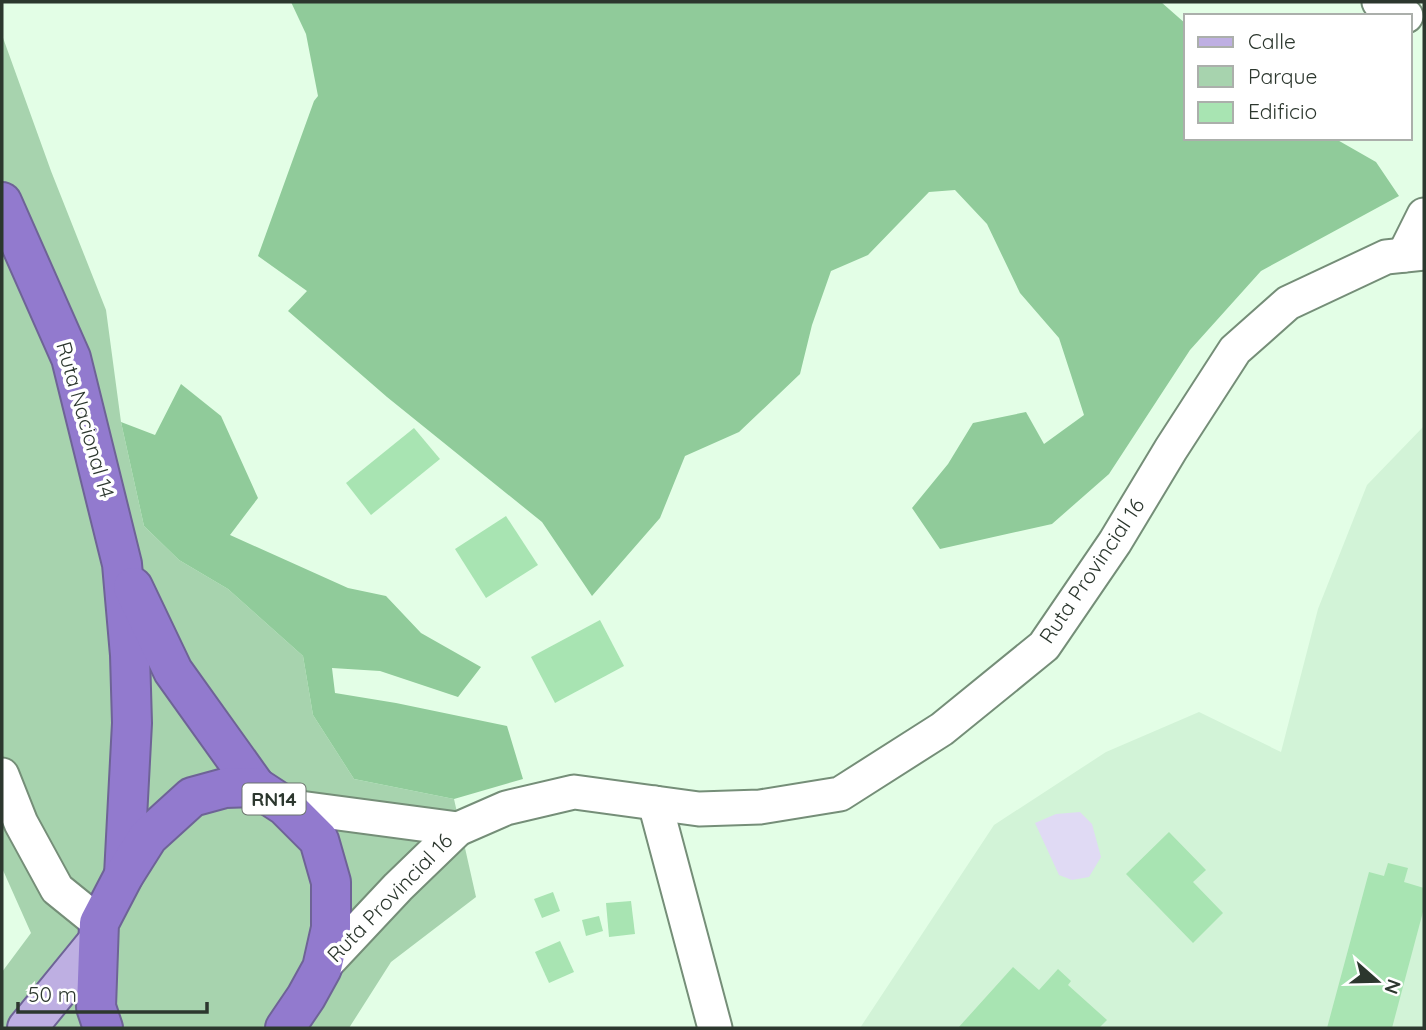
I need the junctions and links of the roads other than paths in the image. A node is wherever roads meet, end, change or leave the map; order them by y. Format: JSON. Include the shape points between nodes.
{"nodes":[{"id":1,"x":1379,"y":2,"type":"edge"},
{"id":2,"x":1402,"y":14,"type":"edge"},
{"id":3,"x":2,"y":202,"type":"edge"},
{"id":4,"x":1424,"y":215,"type":"edge"},
{"id":5,"x":1414,"y":254,"type":"edge"},
{"id":6,"x":122,"y":564,"type":"junction"},
{"id":7,"x":2,"y":775,"type":"edge"},
{"id":8,"x":271,"y":796,"type":"junction"},
{"id":9,"x":655,"y":803,"type":"junction"},
{"id":10,"x":458,"y":828,"type":"junction"},
{"id":11,"x":124,"y":875,"type":"junction"},
{"id":12,"x":99,"y":932,"type":"junction"},
{"id":13,"x":310,"y":998,"type":"edge"},
{"id":14,"x":27,"y":1028,"type":"edge"},
{"id":15,"x":103,"y":1028,"type":"edge"},
{"id":16,"x":285,"y":1028,"type":"edge"},
{"id":17,"x":715,"y":1028,"type":"edge"}],
"edges":[{"from":1,"to":2,"type":"street"},
{"from":3,"to":6,"type":"highway","name":"Ruta Nacional 14","number":"RN14","via":[[71,358]]},
{"from":4,"to":5,"type":"street"},
{"from":5,"to":9,"type":"street","name":"Ruta Provincial 16","via":[[1386,257],[1288,303],[1235,350],[1044,646],[942,729],[840,794],[760,807],[699,809]]},
{"from":6,"to":8,"type":"highway","name":"Ruta Nacional 14","number":"RN14","via":[[173,671]]},
{"from":6,"to":11,"type":"highway","name":"Ruta Nacional 14","number":"RN14","via":[[132,723]]},
{"from":7,"to":12,"type":"street","via":[[57,889]]},
{"from":8,"to":10,"type":"street","name":"Ruta Provincial 16"},
{"from":8,"to":11,"type":"highway","number":"RN14","via":[[225,788],[192,797],[148,837]]},
{"from":8,"to":13,"type":"highway","number":"RN14","via":[[319,840],[331,882],[331,928]]},
{"from":9,"to":10,"type":"street","name":"Ruta Provincial 16","via":[[574,792],[506,808]]},
{"from":9,"to":17,"type":"street"},
{"from":10,"to":13,"type":"street","name":"Ruta Provincial 16","via":[[398,887]]},
{"from":11,"to":12,"type":"highway","number":"RN14"},
{"from":12,"to":14,"type":"main road"},
{"from":12,"to":15,"type":"highway","number":"RN14","via":[[96,1007]]},
{"from":13,"to":16,"type":"highway","number":"RN14"}]}
